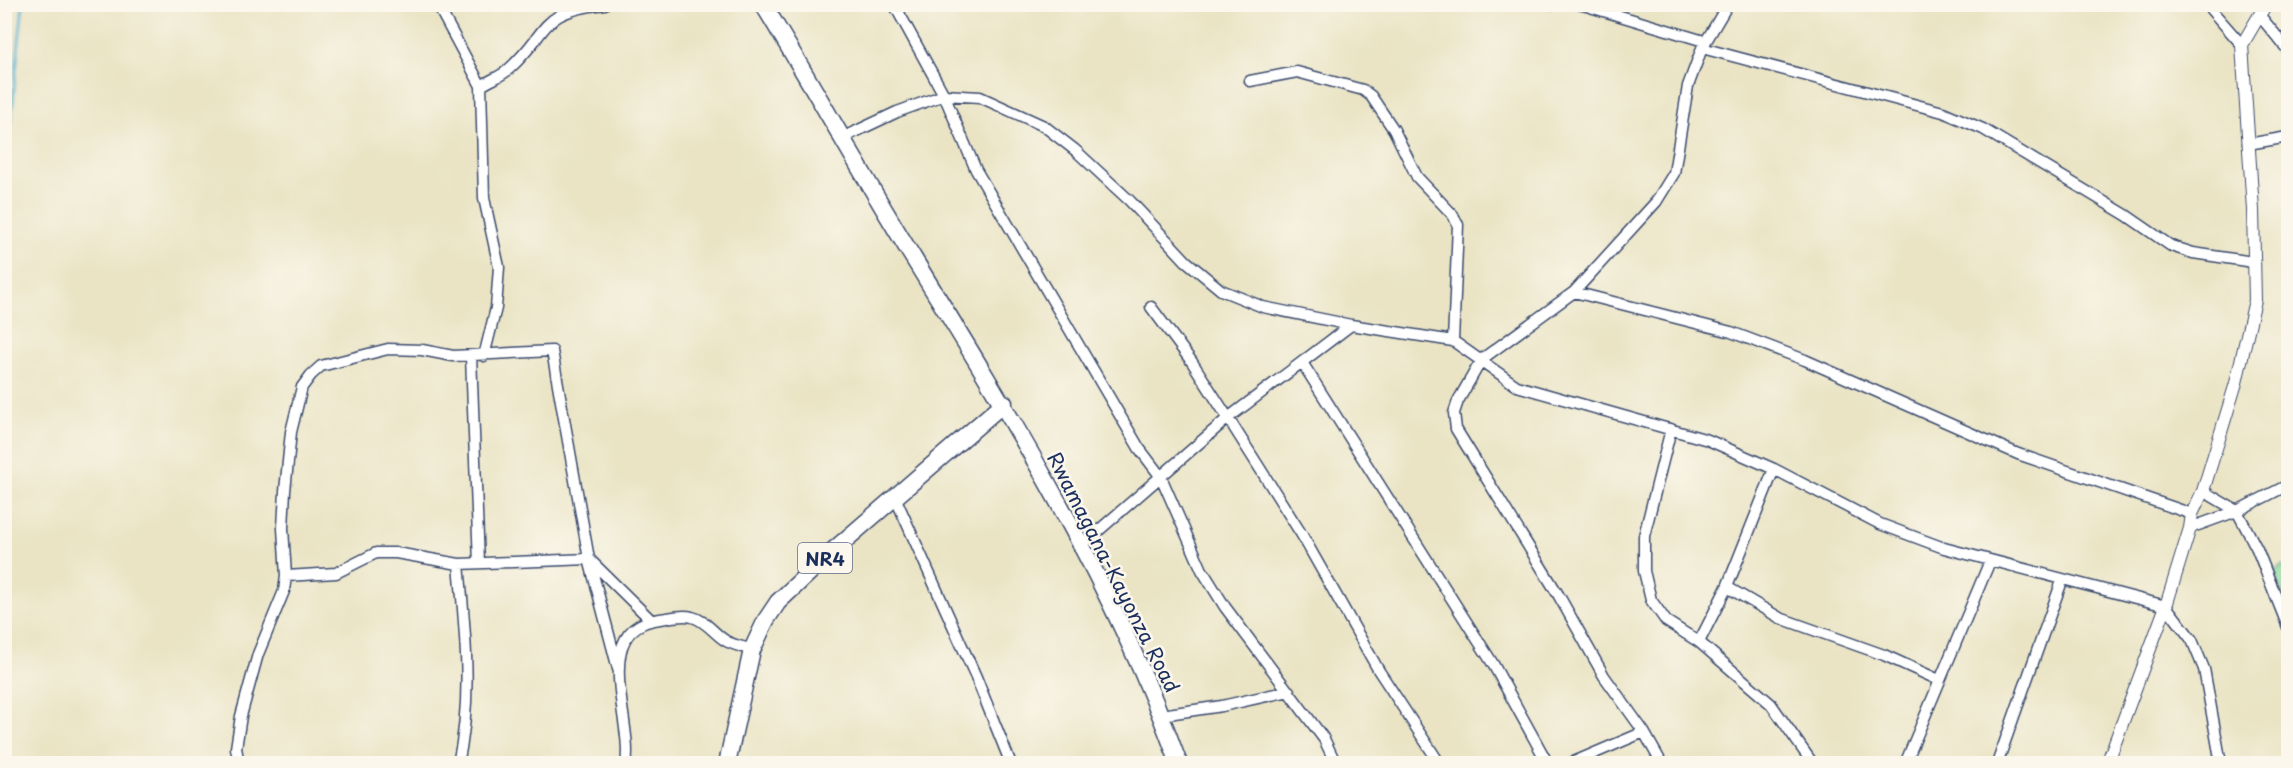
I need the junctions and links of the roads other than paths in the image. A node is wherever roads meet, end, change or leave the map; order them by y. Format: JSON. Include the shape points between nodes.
{"nodes":[{"id":1,"x":437,"y":4,"type":"edge"},
{"id":2,"x":605,"y":4,"type":"edge"},
{"id":3,"x":763,"y":4,"type":"edge"},
{"id":4,"x":894,"y":4,"type":"edge"},
{"id":5,"x":1553,"y":4,"type":"edge"},
{"id":6,"x":1559,"y":4,"type":"edge"},
{"id":7,"x":1580,"y":4,"type":"edge"},
{"id":8,"x":1728,"y":4,"type":"edge"},
{"id":9,"x":2206,"y":4,"type":"edge"},
{"id":10,"x":2263,"y":10,"type":"edge"},
{"id":11,"x":2242,"y":45,"type":"junction"},
{"id":12,"x":1702,"y":48,"type":"junction"},
{"id":13,"x":2289,"y":50,"type":"edge"},
{"id":14,"x":1250,"y":81,"type":"dead end"},
{"id":15,"x":482,"y":86,"type":"junction"},
{"id":16,"x":944,"y":95,"type":"junction"},
{"id":17,"x":2289,"y":137,"type":"edge"},
{"id":18,"x":842,"y":138,"type":"junction"},
{"id":19,"x":2248,"y":144,"type":"junction"},
{"id":20,"x":2253,"y":262,"type":"junction"},
{"id":21,"x":1574,"y":292,"type":"junction"},
{"id":22,"x":1151,"y":307,"type":"dead end"},
{"id":23,"x":1351,"y":325,"type":"junction"},
{"id":24,"x":1453,"y":341,"type":"junction"},
{"id":25,"x":471,"y":356,"type":"junction"},
{"id":26,"x":484,"y":356,"type":"junction"},
{"id":27,"x":1482,"y":359,"type":"junction"},
{"id":28,"x":1303,"y":364,"type":"junction"},
{"id":29,"x":1004,"y":403,"type":"junction"},
{"id":30,"x":1228,"y":418,"type":"junction"},
{"id":31,"x":1671,"y":429,"type":"junction"},
{"id":32,"x":1774,"y":469,"type":"junction"},
{"id":33,"x":1161,"y":477,"type":"junction"},
{"id":34,"x":2289,"y":485,"type":"edge"},
{"id":35,"x":2203,"y":491,"type":"junction"},
{"id":36,"x":896,"y":497,"type":"junction"},
{"id":37,"x":2237,"y":511,"type":"junction"},
{"id":38,"x":2192,"y":514,"type":"junction"},
{"id":39,"x":2190,"y":528,"type":"junction"},
{"id":40,"x":1082,"y":545,"type":"junction"},
{"id":41,"x":589,"y":559,"type":"junction"},
{"id":42,"x":1990,"y":561,"type":"junction"},
{"id":43,"x":479,"y":563,"type":"junction"},
{"id":44,"x":459,"y":564,"type":"junction"},
{"id":45,"x":286,"y":576,"type":"junction"},
{"id":46,"x":2062,"y":581,"type":"junction"},
{"id":47,"x":1727,"y":587,"type":"junction"},
{"id":48,"x":2166,"y":606,"type":"junction"},
{"id":49,"x":651,"y":620,"type":"junction"},
{"id":50,"x":2289,"y":627,"type":"edge"},
{"id":51,"x":1699,"y":642,"type":"junction"},
{"id":52,"x":752,"y":650,"type":"junction"},
{"id":53,"x":618,"y":669,"type":"junction"},
{"id":54,"x":1939,"y":680,"type":"junction"},
{"id":55,"x":1289,"y":691,"type":"junction"},
{"id":56,"x":1161,"y":715,"type":"junction"},
{"id":57,"x":1644,"y":732,"type":"junction"},
{"id":58,"x":239,"y":764,"type":"edge"},
{"id":59,"x":458,"y":764,"type":"edge"},
{"id":60,"x":626,"y":764,"type":"edge"},
{"id":61,"x":727,"y":764,"type":"edge"},
{"id":62,"x":1011,"y":764,"type":"edge"},
{"id":63,"x":1179,"y":764,"type":"edge"},
{"id":64,"x":1336,"y":764,"type":"edge"},
{"id":65,"x":1440,"y":764,"type":"edge"},
{"id":66,"x":1548,"y":764,"type":"edge"},
{"id":67,"x":1569,"y":764,"type":"edge"},
{"id":68,"x":1662,"y":764,"type":"edge"},
{"id":69,"x":1813,"y":764,"type":"edge"},
{"id":70,"x":1905,"y":764,"type":"edge"},
{"id":71,"x":1997,"y":764,"type":"edge"},
{"id":72,"x":2107,"y":764,"type":"edge"},
{"id":73,"x":2221,"y":764,"type":"edge"}],
"edges":[{"from":1,"to":15,"type":"street"},
{"from":2,"to":15,"type":"street","via":[[573,9],[546,23],[509,69]]},
{"from":3,"to":18,"type":"highway","name":"Rwamagana-Kayonza Road"},
{"from":4,"to":16,"type":"street"},
{"from":5,"to":6,"type":"street"},
{"from":7,"to":12,"type":"street","via":[[1704,41]]},
{"from":8,"to":12,"type":"street"},
{"from":9,"to":11,"type":"street"},
{"from":10,"to":11,"type":"street"},
{"from":10,"to":13,"type":"street"},
{"from":11,"to":19,"type":"street"},
{"from":12,"to":20,"type":"street","via":[[1943,112],[1983,129],[2171,246]]},
{"from":12,"to":21,"type":"street","via":[[1688,86],[1674,173],[1656,202]]},
{"from":14,"to":24,"type":"street","via":[[1297,72],[1354,86],[1371,96],[1394,130],[1417,177],[1454,215],[1458,225]]},
{"from":15,"to":26,"type":"street","via":[[484,198],[500,267],[496,308]]},
{"from":16,"to":18,"type":"street"},
{"from":16,"to":23,"type":"street","via":[[980,97],[1044,126],[1083,157],[1186,261],[1221,290],[1263,307]]},
{"from":16,"to":33,"type":"street","via":[[976,170],[1139,448]]},
{"from":17,"to":19,"type":"street"},
{"from":18,"to":29,"type":"highway","name":"Rwamagana-Kayonza Road"},
{"from":19,"to":20,"type":"street"},
{"from":20,"to":35,"type":"street","via":[[2254,300],[2248,331]]},
{"from":21,"to":27,"type":"street"},
{"from":21,"to":38,"type":"street","via":[[1731,332],[1805,360],[2018,454]]},
{"from":22,"to":30,"type":"street"},
{"from":23,"to":24,"type":"street"},
{"from":23,"to":28,"type":"street"},
{"from":24,"to":27,"type":"street"},
{"from":25,"to":26,"type":"street"},
{"from":25,"to":43,"type":"street"},
{"from":25,"to":45,"type":"street","via":[[388,349],[321,366],[310,375],[302,387],[291,432],[283,528]]},
{"from":26,"to":41,"type":"street","via":[[546,351],[554,355]]},
{"from":27,"to":31,"type":"street","via":[[1517,386]]},
{"from":27,"to":57,"type":"street","via":[[1458,401],[1454,413],[1456,429],[1560,596],[1604,676]]},
{"from":28,"to":30,"type":"street"},
{"from":28,"to":66,"type":"street","via":[[1492,663]]},
{"from":29,"to":36,"type":"highway","number":"NR4"},
{"from":29,"to":40,"type":"highway","name":"Rwamagana-Kayonza Road"},
{"from":30,"to":33,"type":"street"},
{"from":30,"to":65,"type":"street","via":[[1302,535],[1379,672]]},
{"from":31,"to":32,"type":"street","via":[[1708,440]]},
{"from":31,"to":51,"type":"street","via":[[1644,536],[1644,571],[1652,600],[1666,621]]},
{"from":32,"to":42,"type":"street","via":[[1880,524]]},
{"from":32,"to":47,"type":"street"},
{"from":33,"to":40,"type":"street"},
{"from":33,"to":55,"type":"street","via":[[1202,570]]},
{"from":34,"to":37,"type":"street"},
{"from":35,"to":37,"type":"street"},
{"from":35,"to":38,"type":"street"},
{"from":36,"to":52,"type":"highway","number":"NR4","via":[[778,602]]},
{"from":36,"to":62,"type":"street"},
{"from":37,"to":39,"type":"street"},
{"from":37,"to":50,"type":"street"},
{"from":38,"to":39,"type":"street"},
{"from":39,"to":48,"type":"street"},
{"from":40,"to":56,"type":"highway","name":"Rwamagana-Kayonza Road"},
{"from":41,"to":43,"type":"street"},
{"from":41,"to":49,"type":"street"},
{"from":41,"to":53,"type":"street"},
{"from":42,"to":46,"type":"street"},
{"from":42,"to":54,"type":"street"},
{"from":43,"to":44,"type":"street"},
{"from":44,"to":45,"type":"street","via":[[376,553],[336,573]]},
{"from":44,"to":59,"type":"street","via":[[466,644],[466,727]]},
{"from":45,"to":58,"type":"street","via":[[241,716],[236,748]]},
{"from":46,"to":48,"type":"street"},
{"from":46,"to":71,"type":"street"},
{"from":47,"to":51,"type":"street"},
{"from":47,"to":54,"type":"street","via":[[1780,618],[1884,655]]},
{"from":48,"to":72,"type":"street"},
{"from":48,"to":73,"type":"street","via":[[2192,640],[2204,669]]},
{"from":49,"to":52,"type":"street","via":[[688,616],[698,619],[725,641]]},
{"from":49,"to":53,"type":"street","via":[[626,640]]},
{"from":51,"to":69,"type":"street","via":[[1771,704]]},
{"from":52,"to":61,"type":"highway","number":"NR4"},
{"from":53,"to":60,"type":"street","via":[[628,740]]},
{"from":54,"to":70,"type":"street"},
{"from":55,"to":56,"type":"street"},
{"from":55,"to":64,"type":"street"},
{"from":56,"to":63,"type":"highway","name":"Rwamagana-Kayonza Road"},
{"from":57,"to":67,"type":"street"},
{"from":57,"to":68,"type":"street"}]}
